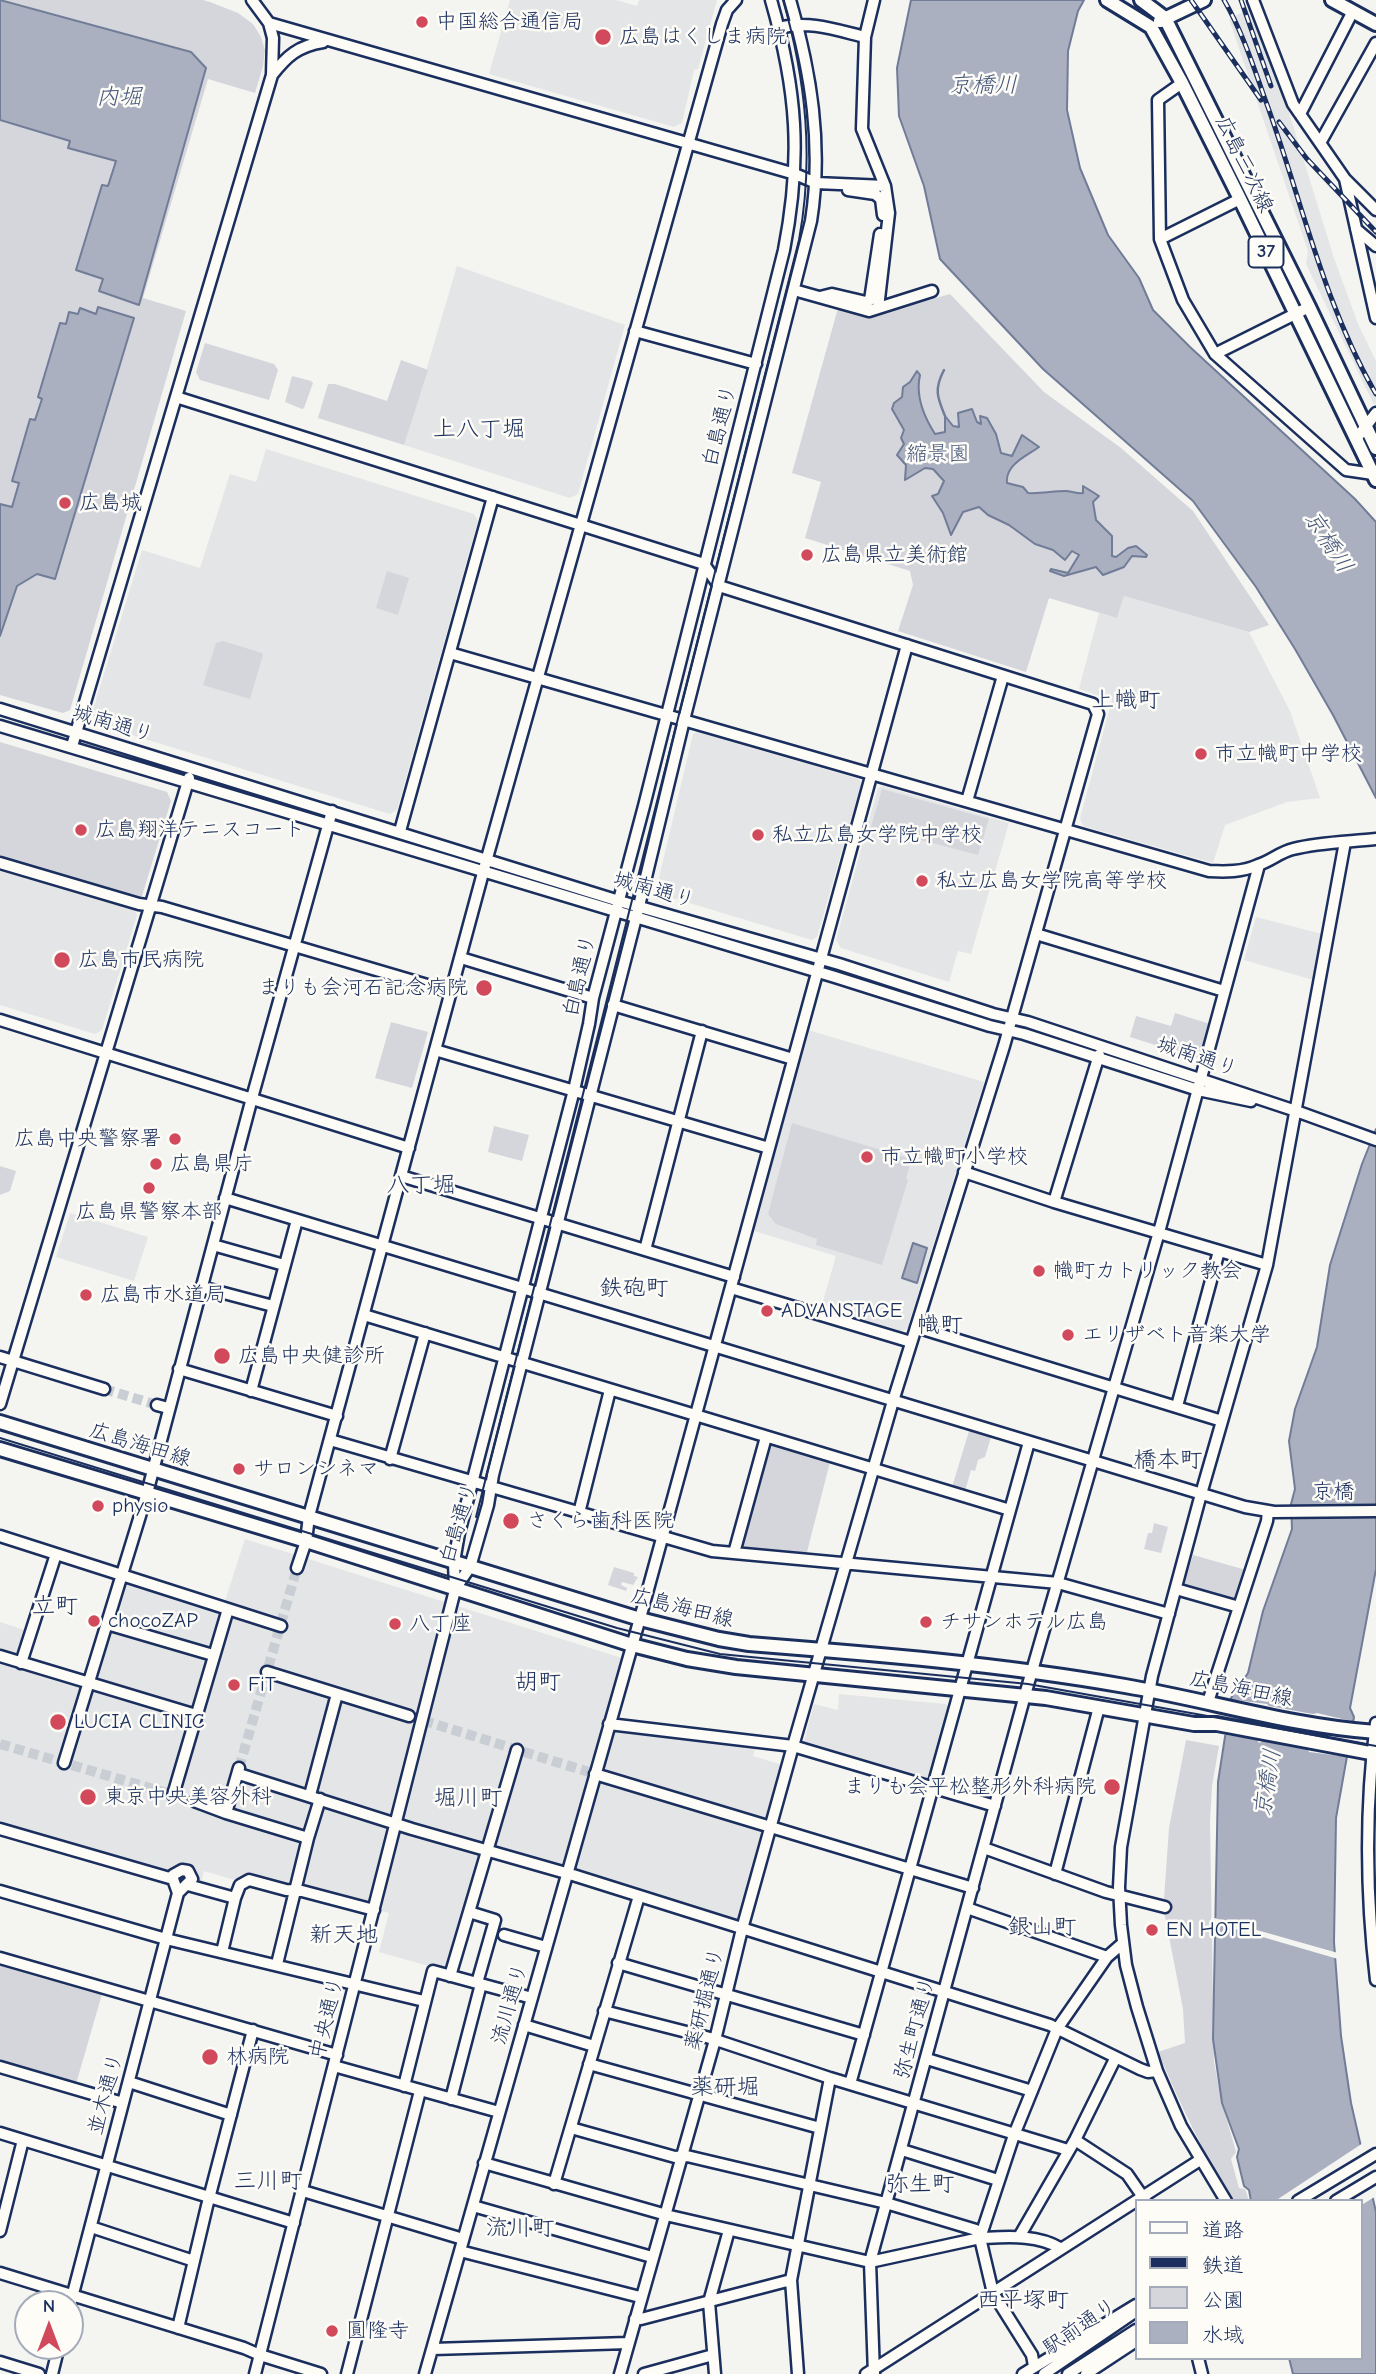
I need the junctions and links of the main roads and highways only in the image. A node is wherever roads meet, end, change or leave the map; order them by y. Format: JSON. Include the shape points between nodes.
{"nodes":[{"id":1,"x":1107,"y":0,"type":"edge"},
{"id":2,"x":1141,"y":0,"type":"edge"},
{"id":3,"x":1204,"y":0,"type":"edge"},
{"id":4,"x":1332,"y":0,"type":"edge"},
{"id":5,"x":1165,"y":18,"type":"junction"},
{"id":6,"x":1376,"y":24,"type":"edge"},
{"id":7,"x":1151,"y":27,"type":"junction"},
{"id":8,"x":1376,"y":448,"type":"edge"},
{"id":9,"x":1375,"y":477,"type":"edge"},
{"id":10,"x":0,"y":1423,"type":"edge"},
{"id":11,"x":0,"y":1448,"type":"edge"},
{"id":12,"x":1376,"y":1729,"type":"edge"},
{"id":13,"x":1375,"y":1754,"type":"edge"}],
"edges":[{"from":1,"to":7,"type":"main road","name":"広島三次線","number":"37"},
{"from":2,"to":5,"type":"main road","name":"広島三次線","number":"37"},
{"from":3,"to":5,"type":"main road"},
{"from":4,"to":6,"type":"main road"},
{"from":5,"to":7,"type":"main road"},
{"from":5,"to":8,"type":"main road","name":"広島三次線","number":"37"},
{"from":7,"to":9,"type":"main road","name":"広島三次線","number":"37"},
{"from":10,"to":12,"type":"main road","name":"広島海田線","via":[[640,1619],[729,1641],[1032,1670],[1353,1730]]},
{"from":11,"to":13,"type":"main road","name":"広島海田線","via":[[632,1645],[711,1664],[1026,1695]]}]}
